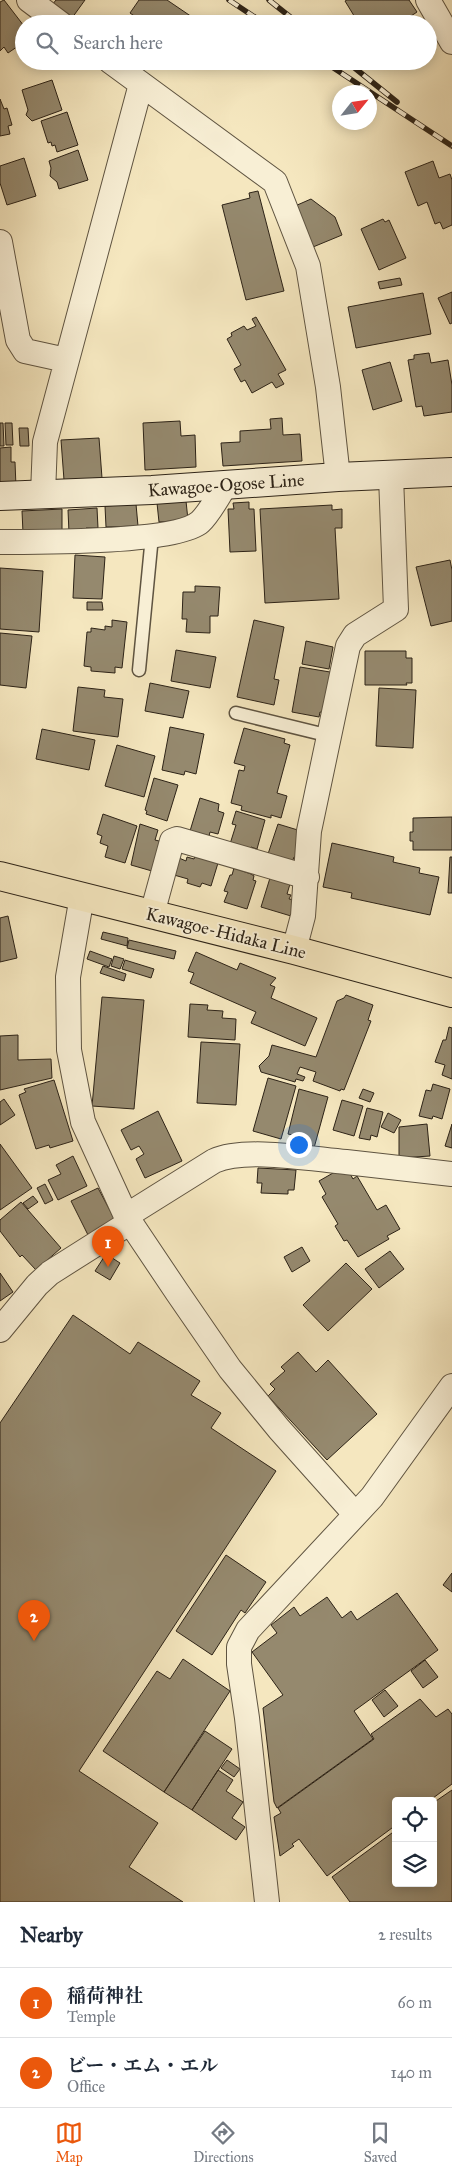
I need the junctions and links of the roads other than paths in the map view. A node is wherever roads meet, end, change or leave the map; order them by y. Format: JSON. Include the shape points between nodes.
{"nodes":[{"id":1,"x":29,"y":0,"type":"edge"},
{"id":2,"x":428,"y":0,"type":"edge"},
{"id":3,"x":49,"y":15,"type":"edge"},
{"id":4,"x":437,"y":15,"type":"edge"},
{"id":5,"x":437,"y":16,"type":"edge"},
{"id":6,"x":452,"y":42,"type":"edge"},
{"id":7,"x":122,"y":70,"type":"edge"},
{"id":8,"x":141,"y":84,"type":"junction"},
{"id":9,"x":0,"y":242,"type":"edge"},
{"id":10,"x":66,"y":360,"type":"junction"},
{"id":11,"x":452,"y":472,"type":"edge"},
{"id":12,"x":391,"y":476,"type":"junction"},
{"id":13,"x":338,"y":477,"type":"junction"},
{"id":14,"x":226,"y":484,"type":"junction"},
{"id":15,"x":43,"y":494,"type":"junction"},
{"id":16,"x":0,"y":496,"type":"edge"},
{"id":17,"x":152,"y":536,"type":"junction"},
{"id":18,"x":0,"y":542,"type":"edge"},
{"id":19,"x":139,"y":670,"type":"dead end"},
{"id":20,"x":236,"y":712,"type":"dead end"},
{"id":21,"x":330,"y":736,"type":"junction"},
{"id":22,"x":0,"y":876,"type":"edge"},
{"id":23,"x":307,"y":877,"type":"junction"},
{"id":24,"x":82,"y":896,"type":"junction"},
{"id":25,"x":152,"y":914,"type":"junction"},
{"id":26,"x":294,"y":950,"type":"junction"},
{"id":27,"x":452,"y":993,"type":"edge"},
{"id":28,"x":452,"y":1174,"type":"edge"},
{"id":29,"x":128,"y":1219,"type":"junction"},
{"id":30,"x":0,"y":1330,"type":"edge"},
{"id":31,"x":452,"y":1386,"type":"edge"},
{"id":32,"x":355,"y":1514,"type":"junction"},
{"id":33,"x":267,"y":1902,"type":"edge"}],
"edges":[{"from":1,"to":3,"type":"street"},
{"from":2,"to":4,"type":"street"},
{"from":5,"to":6,"type":"street"},
{"from":7,"to":8,"type":"street"},
{"from":8,"to":10,"type":"street"},
{"from":8,"to":13,"type":"street","via":[[275,182],[308,266],[328,387]]},
{"from":9,"to":10,"type":"street","via":[[18,340],[25,351]]},
{"from":10,"to":15,"type":"street","via":[[44,442]]},
{"from":11,"to":12,"type":"main road","name":"Kawagoe-Ogose Line"},
{"from":12,"to":13,"type":"main road","name":"Kawagoe-Ogose Line"},
{"from":12,"to":21,"type":"street","via":[[396,610],[355,636],[348,646]]},
{"from":13,"to":14,"type":"main road","name":"Kawagoe-Ogose Line"},
{"from":14,"to":15,"type":"main road","name":"Kawagoe-Ogose Line"},
{"from":14,"to":17,"type":"street","via":[[200,522]]},
{"from":15,"to":16,"type":"main road","name":"Kawagoe-Ogose Line"},
{"from":17,"to":18,"type":"street"},
{"from":17,"to":19,"type":"lane"},
{"from":20,"to":21,"type":"lane"},
{"from":21,"to":23,"type":"street","via":[[309,831]]},
{"from":22,"to":24,"type":"main road","name":"Kawagoe-Hidaka Line"},
{"from":23,"to":25,"type":"street","via":[[177,839],[172,842]]},
{"from":23,"to":26,"type":"street","via":[[303,916]]},
{"from":24,"to":25,"type":"main road","name":"Kawagoe-Hidaka Line"},
{"from":24,"to":29,"type":"street","via":[[68,977],[68,1050],[83,1122]]},
{"from":25,"to":26,"type":"main road","name":"Kawagoe-Hidaka Line"},
{"from":26,"to":27,"type":"main road","name":"Kawagoe-Hidaka Line"},
{"from":28,"to":29,"type":"street","via":[[302,1158],[231,1156],[214,1161]]},
{"from":29,"to":30,"type":"street","via":[[50,1273]]},
{"from":29,"to":32,"type":"street","via":[[230,1369]]},
{"from":31,"to":32,"type":"street","via":[[372,1497]]},
{"from":32,"to":33,"type":"street","via":[[248,1630],[239,1647]]}]}
